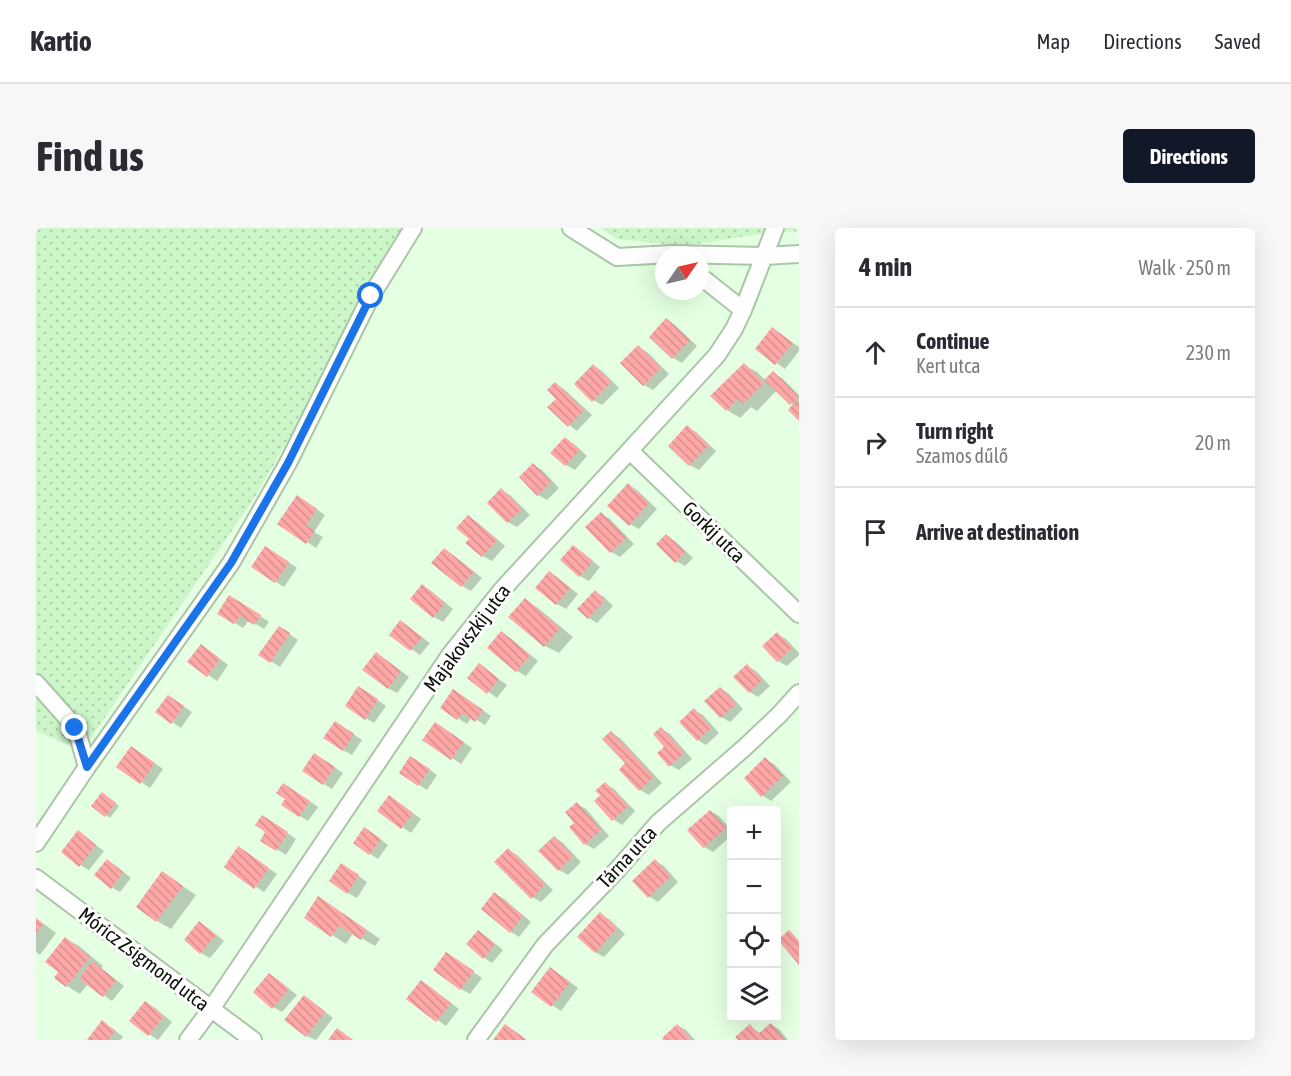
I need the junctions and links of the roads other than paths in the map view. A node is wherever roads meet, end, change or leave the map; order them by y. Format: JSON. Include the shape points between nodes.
{"nodes":[{"id":1,"x":413,"y":228,"type":"edge"},
{"id":2,"x":571,"y":228,"type":"edge"},
{"id":3,"x":774,"y":228,"type":"edge"},
{"id":4,"x":799,"y":254,"type":"edge"},
{"id":5,"x":655,"y":255,"type":"edge"},
{"id":6,"x":709,"y":255,"type":"edge"},
{"id":7,"x":765,"y":256,"type":"junction"},
{"id":8,"x":709,"y":283,"type":"edge"},
{"id":9,"x":743,"y":310,"type":"junction"},
{"id":10,"x":630,"y":451,"type":"junction"},
{"id":11,"x":799,"y":614,"type":"edge"},
{"id":12,"x":36,"y":684,"type":"edge"},
{"id":13,"x":799,"y":693,"type":"edge"},
{"id":14,"x":87,"y":767,"type":"junction"},
{"id":15,"x":36,"y":843,"type":"edge"},
{"id":16,"x":36,"y":878,"type":"edge"},
{"id":17,"x":211,"y":1009,"type":"junction"},
{"id":18,"x":188,"y":1040,"type":"edge"},
{"id":19,"x":253,"y":1040,"type":"edge"},
{"id":20,"x":476,"y":1040,"type":"edge"}],
"edges":[{"from":1,"to":14,"type":"street","via":[[371,296],[288,463],[231,563]]},
{"from":2,"to":5,"type":"street","via":[[617,257]]},
{"from":3,"to":7,"type":"street","name":"Majakovszkij utca"},
{"from":4,"to":7,"type":"street"},
{"from":6,"to":7,"type":"street"},
{"from":7,"to":9,"type":"street","name":"Majakovszkij utca"},
{"from":8,"to":9,"type":"street"},
{"from":9,"to":10,"type":"street","name":"Majakovszkij utca","via":[[717,355]]},
{"from":10,"to":11,"type":"street","name":"Gorkij utca"},
{"from":10,"to":17,"type":"street","name":"Majakovszkij utca","via":[[501,591],[450,655]]},
{"from":12,"to":14,"type":"street","via":[[75,728]]},
{"from":13,"to":20,"type":"street","name":"Tárna utca","via":[[658,824],[544,945]]},
{"from":14,"to":15,"type":"street"},
{"from":16,"to":17,"type":"street","name":"Móricz Zsigmond utca"},
{"from":17,"to":18,"type":"street","name":"Majakovszkij utca"},
{"from":17,"to":19,"type":"street","name":"Móricz Zsigmond utca"}]}
